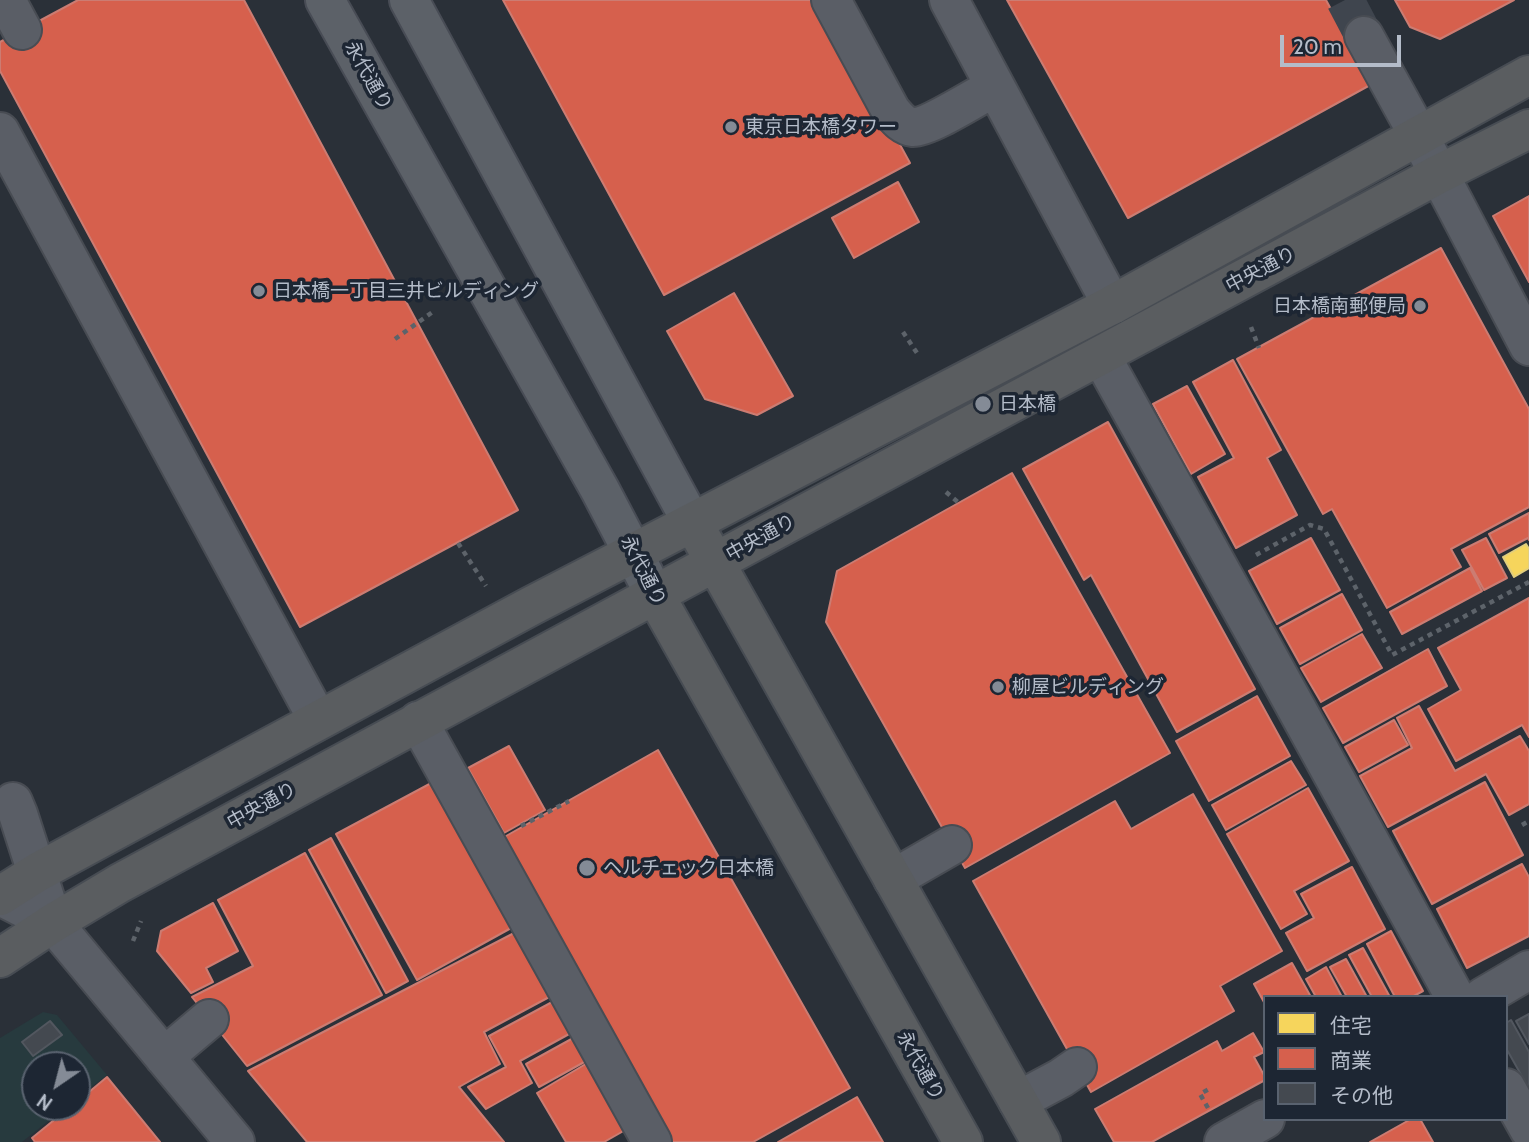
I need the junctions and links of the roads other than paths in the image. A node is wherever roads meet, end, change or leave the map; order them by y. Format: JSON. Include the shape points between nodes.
{"nodes":[{"id":1,"x":325,"y":0,"type":"edge"},
{"id":2,"x":410,"y":0,"type":"edge"},
{"id":3,"x":831,"y":0,"type":"edge"},
{"id":4,"x":949,"y":0,"type":"edge"},
{"id":5,"x":1364,"y":36,"type":"tunnel mouth"},
{"id":6,"x":1529,"y":75,"type":"edge"},
{"id":7,"x":995,"y":87,"type":"junction"},
{"id":8,"x":1529,"y":129,"type":"edge"},
{"id":9,"x":0,"y":132,"type":"edge"},
{"id":10,"x":1419,"y":136,"type":"junction"},
{"id":11,"x":1439,"y":174,"type":"junction"},
{"id":12,"x":1112,"y":304,"type":"junction"},
{"id":13,"x":1529,"y":346,"type":"edge"},
{"id":14,"x":1101,"y":356,"type":"junction"},
{"id":15,"x":692,"y":523,"type":"junction"},
{"id":16,"x":634,"y":553,"type":"junction"},
{"id":17,"x":716,"y":562,"type":"junction"},
{"id":18,"x":655,"y":595,"type":"junction"},
{"id":19,"x":318,"y":720,"type":"junction"},
{"id":20,"x":418,"y":721,"type":"junction"},
{"id":21,"x":13,"y":802,"type":"dead end"},
{"id":22,"x":952,"y":845,"type":"dead end"},
{"id":23,"x":38,"y":872,"type":"junction"},
{"id":24,"x":893,"y":879,"type":"junction"},
{"id":25,"x":0,"y":896,"type":"edge"},
{"id":26,"x":53,"y":923,"type":"junction"},
{"id":27,"x":0,"y":958,"type":"edge"},
{"id":28,"x":1529,"y":970,"type":"edge"},
{"id":29,"x":1454,"y":995,"type":"edge"},
{"id":30,"x":1486,"y":995,"type":"edge"},
{"id":31,"x":209,"y":1019,"type":"dead end"},
{"id":32,"x":164,"y":1057,"type":"junction"},
{"id":33,"x":1077,"y":1067,"type":"dead end"},
{"id":34,"x":1508,"y":1092,"type":"edge"},
{"id":35,"x":1018,"y":1101,"type":"junction"},
{"id":36,"x":1263,"y":1119,"type":"edge"},
{"id":37,"x":1216,"y":1126,"type":"edge"},
{"id":38,"x":649,"y":1127,"type":"edge"},
{"id":39,"x":1529,"y":1129,"type":"edge"},
{"id":40,"x":234,"y":1142,"type":"edge"},
{"id":41,"x":963,"y":1142,"type":"edge"},
{"id":42,"x":1041,"y":1142,"type":"edge"}],
"edges":[{"from":1,"to":16,"type":"main road","name":"永代通り"},
{"from":2,"to":15,"type":"main road"},
{"from":3,"to":7,"type":"street","via":[[891,111],[902,123],[914,127],[927,124]]},
{"from":4,"to":7,"type":"street"},
{"from":5,"to":10,"type":"street"},
{"from":6,"to":10,"type":"highway"},
{"from":7,"to":12,"type":"street"},
{"from":8,"to":11,"type":"highway","name":"中央通り"},
{"from":9,"to":19,"type":"street"},
{"from":10,"to":11,"type":"street"},
{"from":10,"to":12,"type":"highway"},
{"from":11,"to":13,"type":"street"},
{"from":11,"to":14,"type":"highway","name":"中央通り"},
{"from":12,"to":15,"type":"highway"},
{"from":14,"to":17,"type":"highway","name":"中央通り"},
{"from":14,"to":29,"type":"street","via":[[1221,574],[1252,656]]},
{"from":15,"to":16,"type":"highway"},
{"from":15,"to":17,"type":"highway"},
{"from":16,"to":18,"type":"main road","name":"永代通り"},
{"from":16,"to":19,"type":"highway"},
{"from":17,"to":18,"type":"highway","name":"中央通り"},
{"from":17,"to":24,"type":"highway"},
{"from":18,"to":20,"type":"highway","name":"中央通り"},
{"from":18,"to":41,"type":"highway","name":"永代通り"},
{"from":19,"to":23,"type":"highway"},
{"from":20,"to":26,"type":"highway","name":"中央通り"},
{"from":20,"to":38,"type":"street","via":[[486,844],[533,946]]},
{"from":21,"to":23,"type":"street"},
{"from":22,"to":24,"type":"street"},
{"from":23,"to":25,"type":"highway"},
{"from":23,"to":26,"type":"street"},
{"from":24,"to":35,"type":"highway"},
{"from":25,"to":26,"type":"street"},
{"from":26,"to":27,"type":"highway","name":"中央通り"},
{"from":26,"to":32,"type":"street"},
{"from":28,"to":30,"type":"street"},
{"from":31,"to":32,"type":"street"},
{"from":32,"to":40,"type":"street"},
{"from":33,"to":35,"type":"street"},
{"from":34,"to":39,"type":"street"},
{"from":35,"to":42,"type":"highway"},
{"from":36,"to":37,"type":"street"}]}
